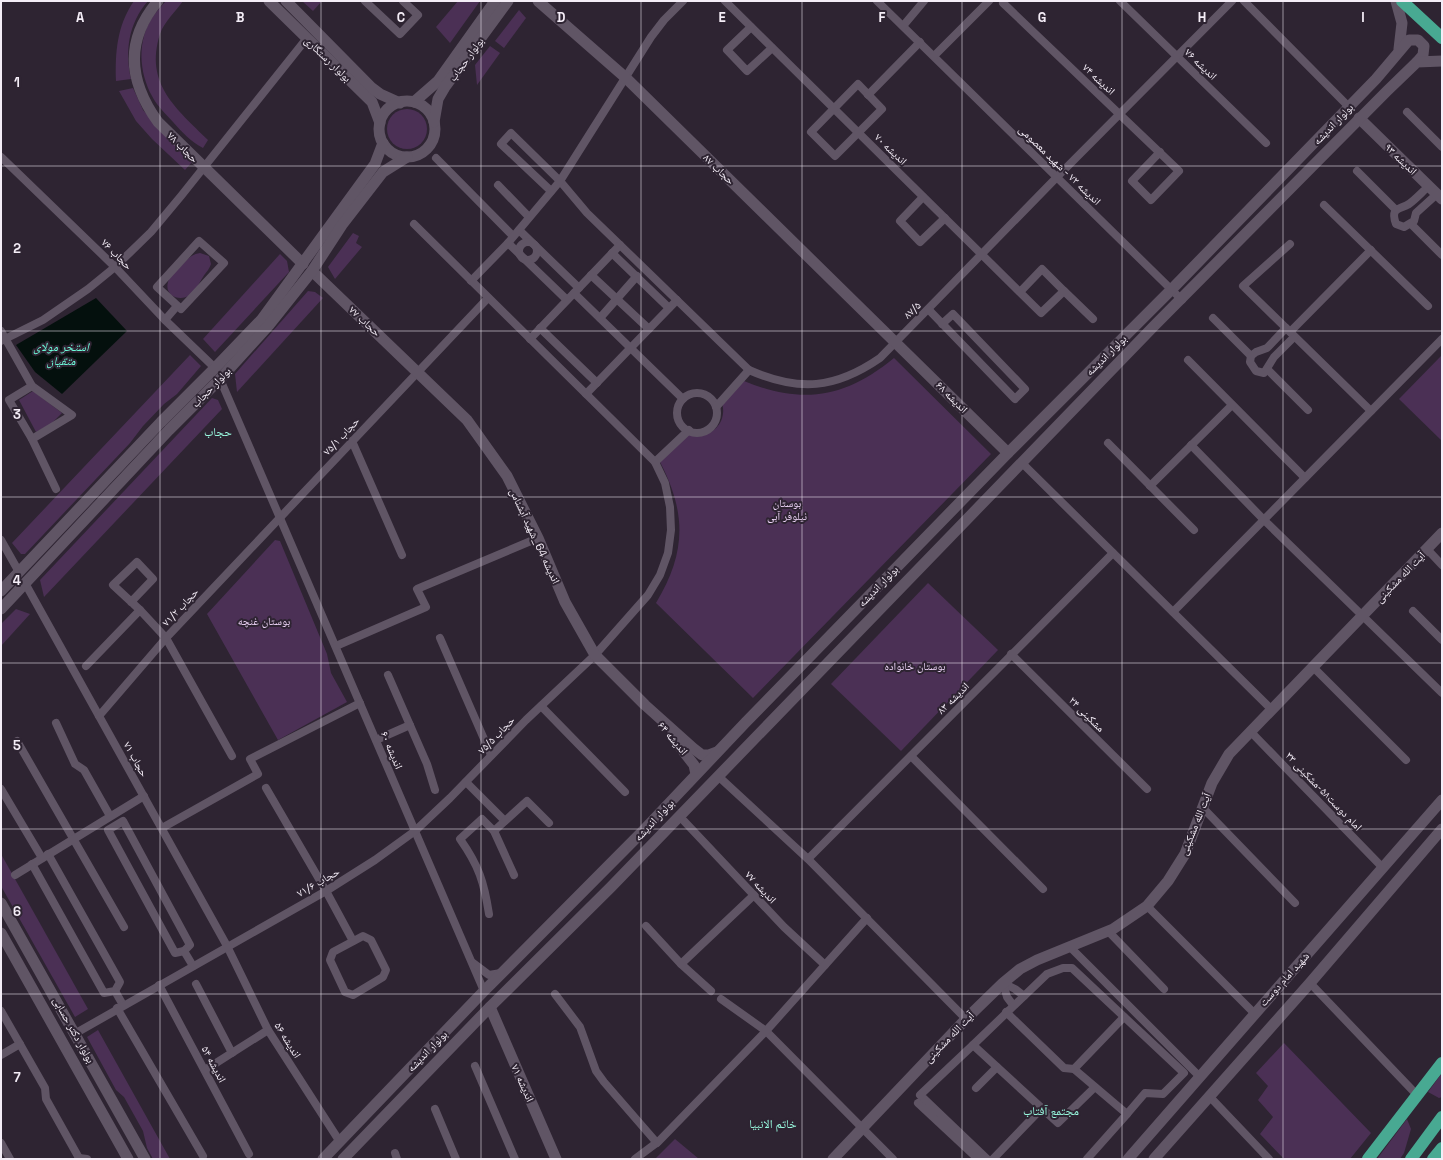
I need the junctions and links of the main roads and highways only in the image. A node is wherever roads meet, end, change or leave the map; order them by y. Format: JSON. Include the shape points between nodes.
{"nodes":[{"id":1,"x":158,"y":1,"type":"edge"},
{"id":2,"x":269,"y":1,"type":"edge"},
{"id":3,"x":286,"y":1,"type":"edge"},
{"id":4,"x":495,"y":1,"type":"edge"},
{"id":5,"x":508,"y":1,"type":"edge"},
{"id":6,"x":538,"y":1,"type":"edge"},
{"id":7,"x":1396,"y":1,"type":"edge"},
{"id":8,"x":1402,"y":1,"type":"edge"},
{"id":9,"x":1442,"y":38,"type":"edge"},
{"id":10,"x":1399,"y":49,"type":"junction"},
{"id":11,"x":1442,"y":61,"type":"edge"},
{"id":12,"x":1417,"y":62,"type":"junction"},
{"id":13,"x":414,"y":102,"type":"junction"},
{"id":14,"x":400,"y":103,"type":"junction"},
{"id":15,"x":1360,"y":118,"type":"junction"},
{"id":16,"x":380,"y":122,"type":"junction"},
{"id":17,"x":434,"y":122,"type":"junction"},
{"id":18,"x":383,"y":144,"type":"junction"},
{"id":19,"x":408,"y":157,"type":"junction"},
{"id":20,"x":1440,"y":196,"type":"edge"},
{"id":21,"x":303,"y":264,"type":"junction"},
{"id":22,"x":312,"y":271,"type":"junction"},
{"id":23,"x":896,"y":341,"type":"joint"},
{"id":24,"x":418,"y":371,"type":"joint"},
{"id":25,"x":161,"y":422,"type":"junction"},
{"id":26,"x":169,"y":430,"type":"junction"},
{"id":27,"x":1008,"y":453,"type":"junction"},
{"id":28,"x":1442,"y":533,"type":"edge"},
{"id":29,"x":1,"y":591,"type":"edge"},
{"id":30,"x":1,"y":609,"type":"edge"},
{"id":31,"x":645,"y":705,"type":"junction"},
{"id":32,"x":717,"y":752,"type":"junction"},
{"id":33,"x":696,"y":774,"type":"junction"},
{"id":34,"x":1442,"y":800,"type":"edge"},
{"id":35,"x":1442,"y":829,"type":"edge"},
{"id":36,"x":641,"y":833,"type":"junction"},
{"id":37,"x":653,"y":844,"type":"junction"},
{"id":38,"x":1,"y":902,"type":"edge"},
{"id":39,"x":1,"y":933,"type":"edge"},
{"id":40,"x":490,"y":1007,"type":"junction"},
{"id":41,"x":1442,"y":1063,"type":"edge"},
{"id":42,"x":1442,"y":1117,"type":"edge"},
{"id":43,"x":1442,"y":1148,"type":"edge"},
{"id":44,"x":128,"y":1159,"type":"edge"},
{"id":45,"x":145,"y":1159,"type":"edge"},
{"id":46,"x":323,"y":1159,"type":"edge"},
{"id":47,"x":343,"y":1159,"type":"edge"},
{"id":48,"x":556,"y":1159,"type":"edge"},
{"id":49,"x":833,"y":1159,"type":"edge"},
{"id":50,"x":1128,"y":1159,"type":"edge"},
{"id":51,"x":1154,"y":1159,"type":"edge"},
{"id":52,"x":1368,"y":1159,"type":"edge"},
{"id":53,"x":1411,"y":1159,"type":"edge"},
{"id":54,"x":1433,"y":1159,"type":"edge"}],
"edges":[{"from":1,"to":21,"type":"main road","name":"حجاب ۷۸","via":[[143,21],[136,40],[134,59],[138,83],[146,104],[158,122]]},
{"from":2,"to":16,"type":"main road","name":"بولوار رستگاری","via":[[372,102]]},
{"from":3,"to":14,"type":"main road","name":"بولوار رستگاری","via":[[372,88]]},
{"from":4,"to":13,"type":"main road","name":"بولوار حجاب","via":[[438,81]]},
{"from":5,"to":17,"type":"main road","name":"بولوار حجاب","via":[[445,87],[438,99]]},
{"from":6,"to":23,"type":"main road","name":"حجاب ۸۷","via":[[626,78]]},
{"from":7,"to":10,"type":"main road","via":[[1402,23]]},
{"from":8,"to":9,"type":"highway"},
{"from":10,"to":12,"type":"main road","via":[[1409,40],[1422,42],[1424,56]]},
{"from":10,"to":27,"type":"main road","name":"بولوار اندیشه","via":[[1376,79],[1349,107]]},
{"from":11,"to":12,"type":"main road"},
{"from":12,"to":15,"type":"main road","name":"بولوار اندیشه"},
{"from":13,"to":14,"type":"main road"},
{"from":13,"to":17,"type":"main road","via":[[426,109]]},
{"from":14,"to":16,"type":"main road","via":[[387,110]]},
{"from":15,"to":20,"type":"main road","name":"اندیشه ۹۳"},
{"from":15,"to":37,"type":"main road","name":"بولوار اندیشه"},
{"from":16,"to":18,"type":"main road","via":[[379,130]]},
{"from":17,"to":19,"type":"main road","via":[[431,143],[421,153]]},
{"from":18,"to":19,"type":"main road","via":[[394,154]]},
{"from":18,"to":21,"type":"main road","name":"بولوار حجاب","via":[[375,164]]},
{"from":19,"to":22,"type":"main road","name":"بولوار حجاب","via":[[383,172],[342,225]]},
{"from":21,"to":25,"type":"main road","name":"بولوار حجاب","via":[[262,318]]},
{"from":22,"to":24,"type":"main road","name":"حجاب ۷۷"},
{"from":22,"to":26,"type":"main road","name":"بولوار حجاب","via":[[269,325]]},
{"from":23,"to":27,"type":"main road","name":"اندیشه ۶۸"},
{"from":24,"to":31,"type":"main road","name":"اندیشه 64_شهید آبشناس","via":[[467,420],[507,476],[538,538],[565,602],[594,656]]},
{"from":25,"to":26,"type":"main road"},
{"from":25,"to":29,"type":"main road","name":"بولوار حجاب"},
{"from":26,"to":30,"type":"main road","name":"بولوار حجاب"},
{"from":27,"to":32,"type":"main road","name":"بولوار اندیشه"},
{"from":28,"to":49,"type":"main road","name":"آیت الله مشکینی","via":[[1229,754],[1212,783],[1185,854],[1168,881],[1147,906],[1108,931],[1020,969],[966,1019]]},
{"from":31,"to":32,"type":"main road","via":[[702,755]]},
{"from":31,"to":33,"type":"main road","name":"اندیشه ۶۴","via":[[687,754]]},
{"from":32,"to":33,"type":"main road","name":"بولوار اندیشه"},
{"from":33,"to":36,"type":"main road","name":"بولوار اندیشه"},
{"from":34,"to":50,"type":"main road","name":"شهید امام دوست"},
{"from":35,"to":51,"type":"main road","name":"شهید امام دوست"},
{"from":36,"to":37,"type":"main road"},
{"from":36,"to":46,"type":"main road","name":"بولوار اندیشه","via":[[484,991]]},
{"from":37,"to":40,"type":"main road","name":"بولوار اندیشه"},
{"from":38,"to":45,"type":"main road","name":"بولوار دکتر حسابی"},
{"from":39,"to":44,"type":"main road","name":"بولوار دکتر حسابی"},
{"from":40,"to":47,"type":"main road","name":"بولوار اندیشه"},
{"from":40,"to":48,"type":"main road","name":"اندیشه ۷۱"},
{"from":41,"to":52,"type":"highway"},
{"from":42,"to":53,"type":"highway"},
{"from":43,"to":54,"type":"highway"}]}
